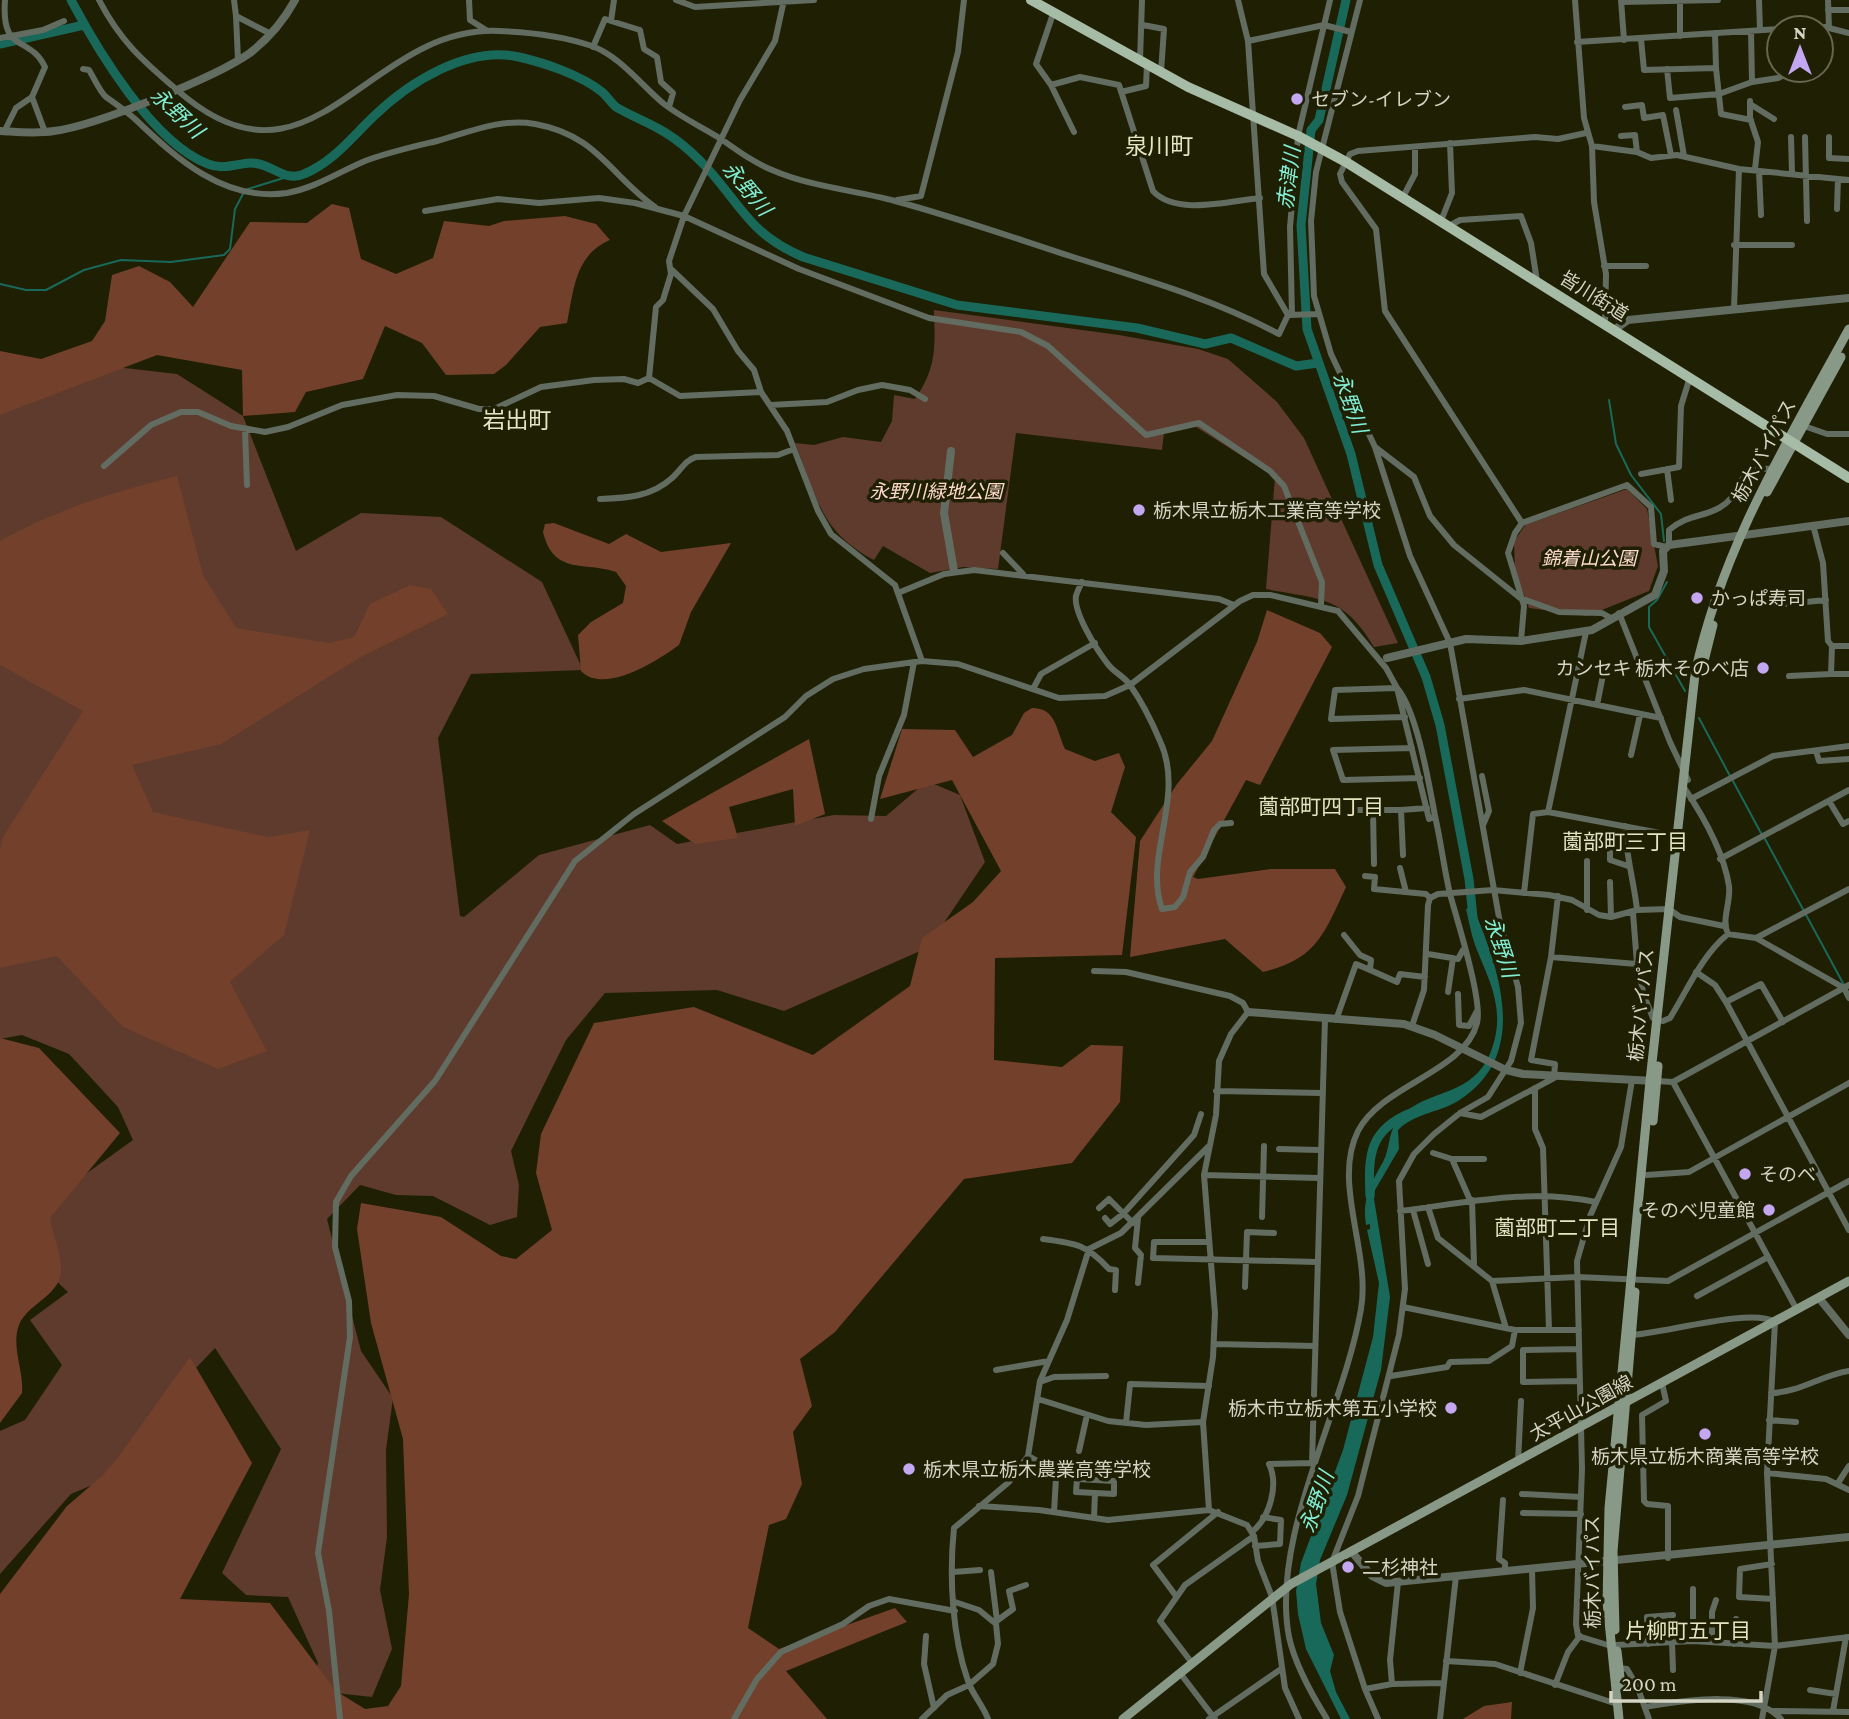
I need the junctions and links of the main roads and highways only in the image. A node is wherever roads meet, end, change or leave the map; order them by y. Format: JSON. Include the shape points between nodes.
{"nodes":[{"id":1,"x":1031,"y":0,"type":"edge"},
{"id":2,"x":1849,"y":329,"type":"edge"},
{"id":3,"x":1849,"y":341,"type":"edge"},
{"id":4,"x":1792,"y":441,"type":"junction"},
{"id":5,"x":1849,"y":478,"type":"edge"},
{"id":6,"x":1744,"y":535,"type":"junction"},
{"id":7,"x":1687,"y":789,"type":"junction"},
{"id":8,"x":1672,"y":911,"type":"junction"},
{"id":9,"x":1654,"y":1081,"type":"junction"},
{"id":10,"x":1633,"y":1280,"type":"junction"},
{"id":11,"x":1849,"y":1282,"type":"edge"},
{"id":12,"x":1621,"y":1406,"type":"junction"},
{"id":13,"x":1613,"y":1646,"type":"junction"},
{"id":14,"x":1133,"y":1716,"type":"edge"},
{"id":15,"x":1123,"y":1719,"type":"edge"},
{"id":16,"x":1619,"y":1719,"type":"edge"},
{"id":17,"x":1625,"y":1719,"type":"edge"}],
"edges":[{"from":1,"to":4,"type":"main road","name":"皆川街道","via":[[1203,94],[1346,162]]},
{"from":2,"to":4,"type":"main road","name":"栃木バイパス"},
{"from":3,"to":4,"type":"main road","name":"栃木バイパス"},
{"from":4,"to":5,"type":"main road","name":"皆川街道"},
{"from":4,"to":6,"type":"main road","name":"栃木バイパス"},
{"from":4,"to":6,"type":"main road","name":"栃木バイパス","via":[[1773,469]]},
{"from":6,"to":7,"type":"main road","name":"栃木バイパス","via":[[1707,648]]},
{"from":6,"to":7,"type":"main road","name":"栃木バイパス","via":[[1721,580],[1701,648],[1684,770]]},
{"from":7,"to":8,"type":"main road","name":"栃木バイパス"},
{"from":7,"to":8,"type":"main road","name":"栃木バイパス","via":[[1676,836]]},
{"from":8,"to":9,"type":"main road","name":"栃木バイパス"},
{"from":9,"to":10,"type":"main road","name":"栃木バイパス"},
{"from":9,"to":10,"type":"main road","name":"栃木バイパス"},
{"from":10,"to":12,"type":"main road","name":"栃木バイパス"},
{"from":11,"to":12,"type":"main road","name":"太平山公園線"},
{"from":12,"to":13,"type":"main road","name":"栃木バイパス","via":[[1609,1562]]},
{"from":12,"to":14,"type":"main road","name":"太平山公園線","via":[[1289,1585]]},
{"from":13,"to":16,"type":"main road","name":"栃木バイパス"},
{"from":13,"to":17,"type":"main road","name":"栃木バイパス"},
{"from":14,"to":15,"type":"main road"}]}
